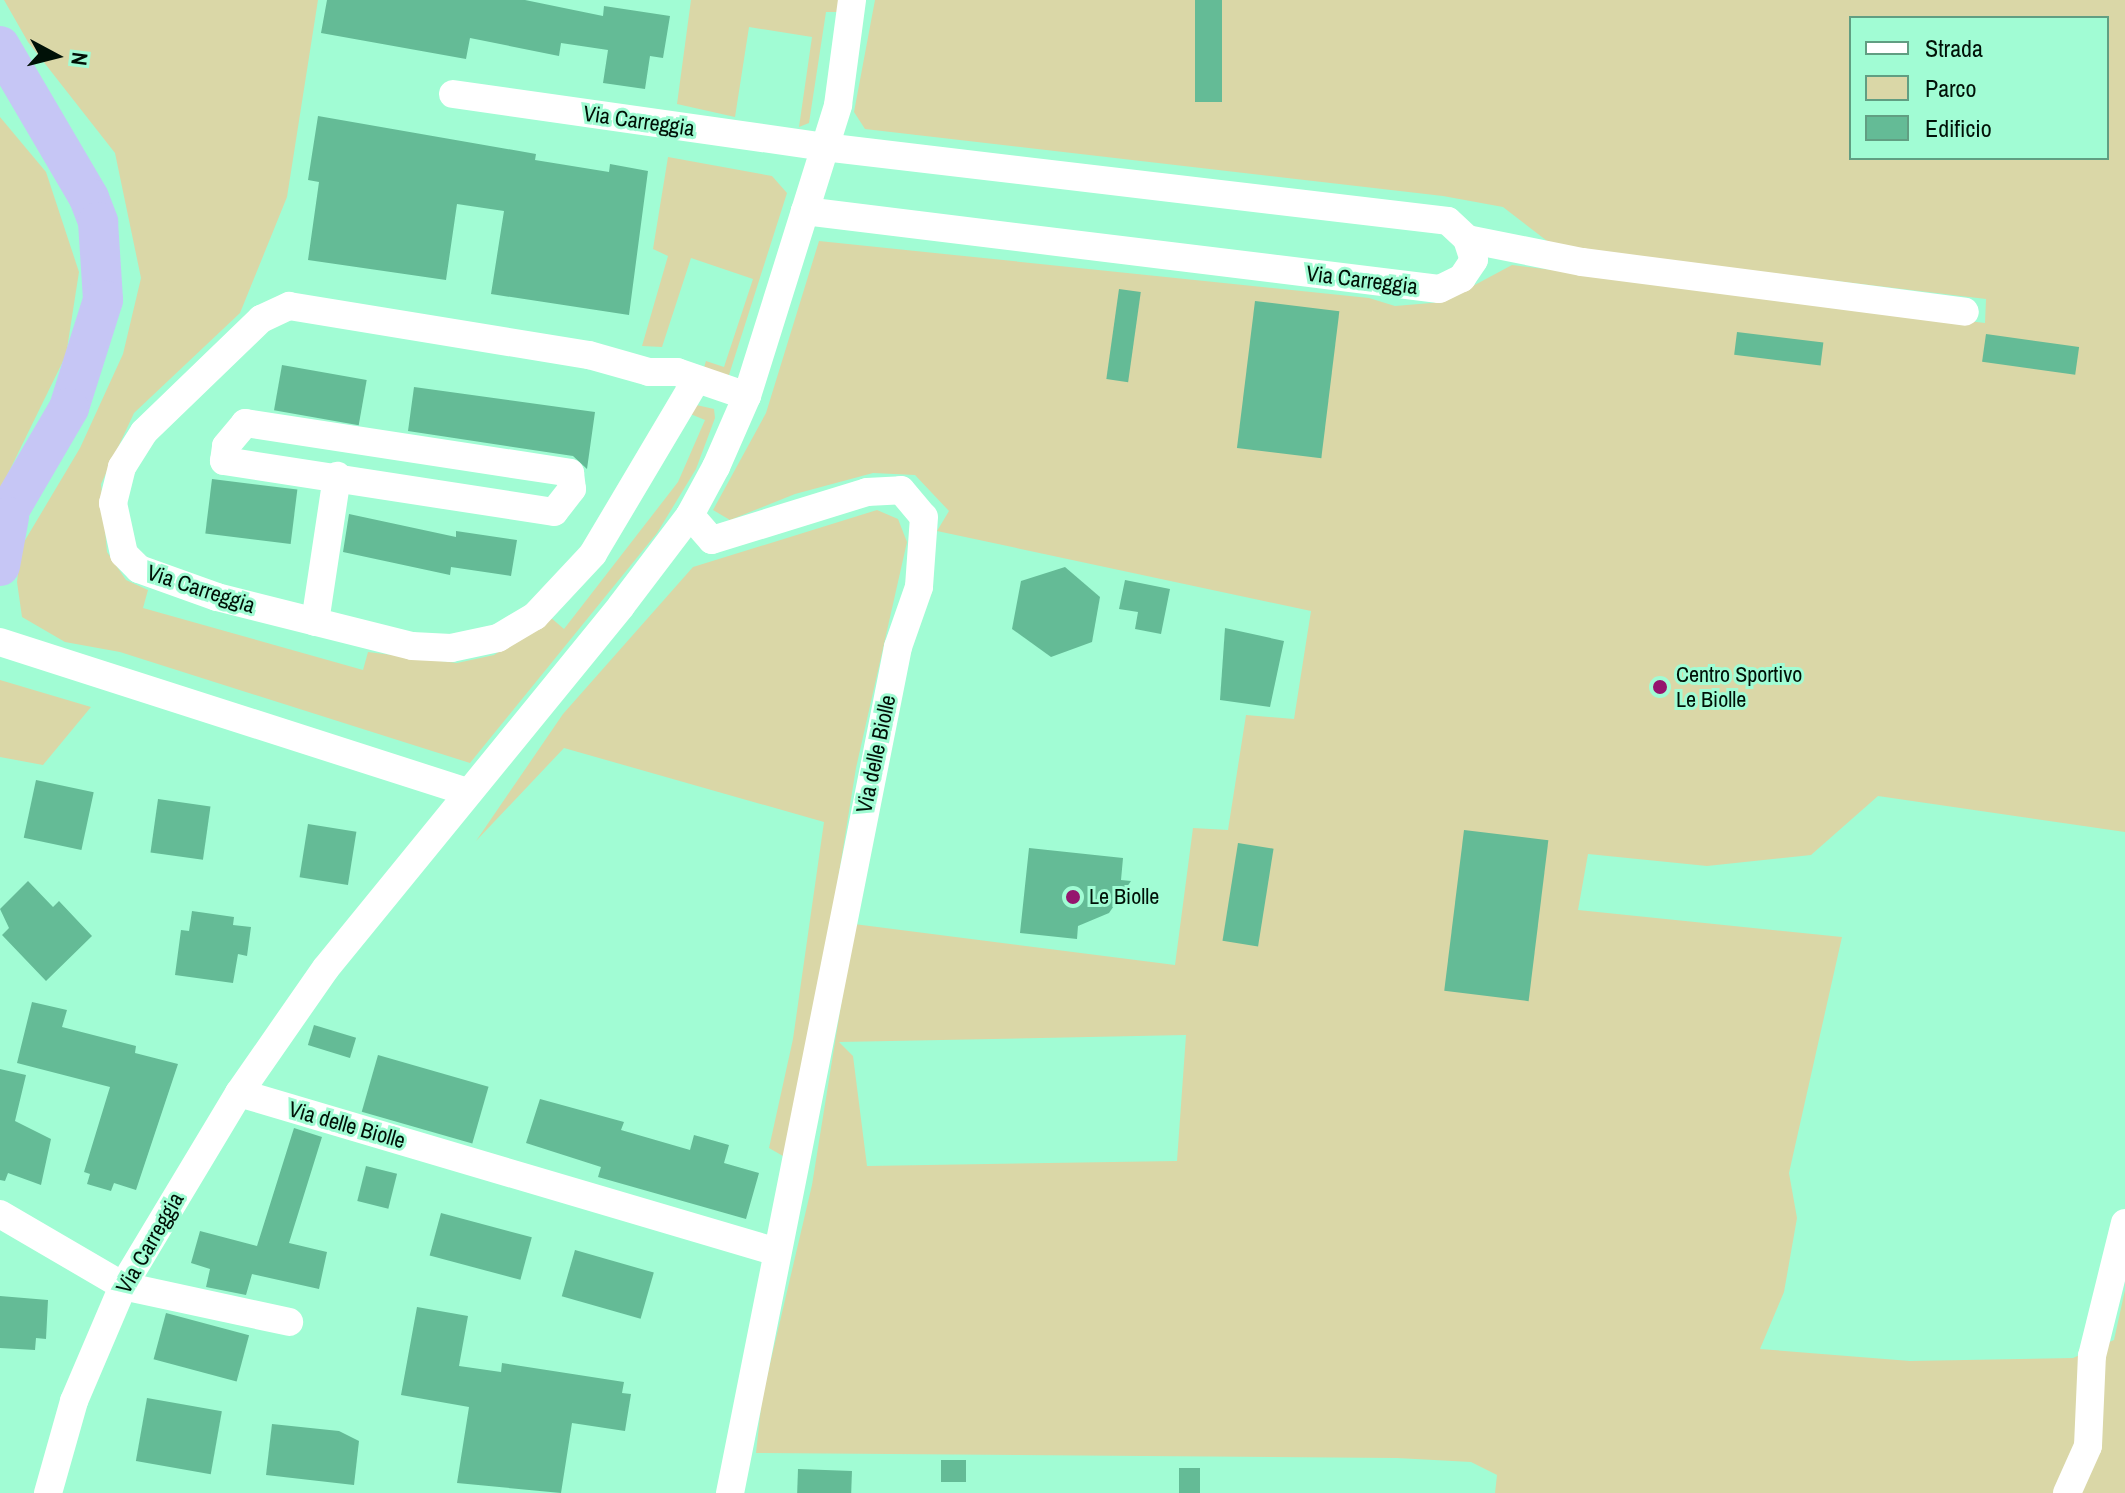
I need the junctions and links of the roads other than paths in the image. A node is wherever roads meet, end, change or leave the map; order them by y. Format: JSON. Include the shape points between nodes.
{"nodes":[{"id":1,"x":852,"y":0,"type":"edge"},
{"id":2,"x":0,"y":46,"type":"edge"},
{"id":3,"x":0,"y":92,"type":"edge"},
{"id":4,"x":453,"y":94,"type":"dead end"},
{"id":5,"x":44,"y":125,"type":"junction"},
{"id":6,"x":824,"y":147,"type":"junction"},
{"id":7,"x":805,"y":211,"type":"junction"},
{"id":8,"x":1467,"y":239,"type":"junction"},
{"id":9,"x":1965,"y":312,"type":"dead end"},
{"id":10,"x":695,"y":382,"type":"junction"},
{"id":11,"x":747,"y":396,"type":"junction"},
{"id":12,"x":337,"y":476,"type":"junction"},
{"id":13,"x":690,"y":515,"type":"junction"},
{"id":14,"x":5,"y":521,"type":"edge"},
{"id":15,"x":0,"y":566,"type":"edge"},
{"id":16,"x":315,"y":622,"type":"junction"},
{"id":17,"x":0,"y":642,"type":"edge"},
{"id":18,"x":467,"y":792,"type":"junction"},
{"id":19,"x":239,"y":1093,"type":"junction"},
{"id":20,"x":0,"y":1214,"type":"edge"},
{"id":21,"x":2125,"y":1223,"type":"edge"},
{"id":22,"x":777,"y":1252,"type":"junction"},
{"id":23,"x":123,"y":1286,"type":"junction"},
{"id":24,"x":289,"y":1322,"type":"dead end"},
{"id":25,"x":48,"y":1493,"type":"edge"},
{"id":26,"x":730,"y":1493,"type":"edge"},
{"id":27,"x":2067,"y":1493,"type":"edge"}],
"edges":[{"from":1,"to":6,"type":"street","name":"Via Carreggia","via":[[838,105]]},
{"from":2,"to":5,"type":"highway"},
{"from":3,"to":5,"type":"highway"},
{"from":4,"to":6,"type":"street","name":"Via Carreggia"},
{"from":5,"to":14,"type":"highway","via":[[72,166],[98,222],[103,300],[69,408]]},
{"from":6,"to":7,"type":"street","name":"Via Carreggia"},
{"from":6,"to":8,"type":"street","name":"Via Carreggia","via":[[1448,221]]},
{"from":7,"to":8,"type":"street","name":"Via Carreggia","via":[[1439,289],[1462,278],[1474,260]]},
{"from":7,"to":11,"type":"street","name":"Via Carreggia"},
{"from":8,"to":9,"type":"street","via":[[1582,262]]},
{"from":10,"to":11,"type":"street","name":"Via Carreggia"},
{"from":10,"to":16,"type":"street","name":"Via Carreggia","via":[[593,554],[535,616],[498,638],[451,648],[412,646]]},
{"from":10,"to":16,"type":"street","name":"Via Carreggia","via":[[677,372],[649,372],[589,355],[322,308],[289,306],[261,319],[144,432],[122,467],[113,503],[124,554],[139,569],[217,597]]},
{"from":11,"to":13,"type":"street","name":"Via Carreggia"},
{"from":12,"to":12,"type":"street","via":[[224,461],[226,446],[245,423],[570,473],[572,489],[554,512]]},
{"from":12,"to":16,"type":"street"},
{"from":13,"to":18,"type":"street","name":"Via Carreggia"},
{"from":13,"to":22,"type":"street","name":"Via delle Biolle","via":[[712,540],[867,492],[901,490],[924,517],[919,587],[898,647]]},
{"from":14,"to":15,"type":"highway"},
{"from":17,"to":18,"type":"street"},
{"from":18,"to":19,"type":"street","name":"Via Carreggia","via":[[326,968]]},
{"from":19,"to":22,"type":"street","name":"Via delle Biolle"},
{"from":19,"to":23,"type":"street","name":"Via Carreggia"},
{"from":20,"to":23,"type":"street"},
{"from":21,"to":27,"type":"street","via":[[2092,1356],[2088,1446]]},
{"from":22,"to":26,"type":"street","name":"Via delle Biolle"},
{"from":23,"to":24,"type":"street"},
{"from":23,"to":25,"type":"street","name":"Via Carreggia","via":[[74,1401]]}]}
